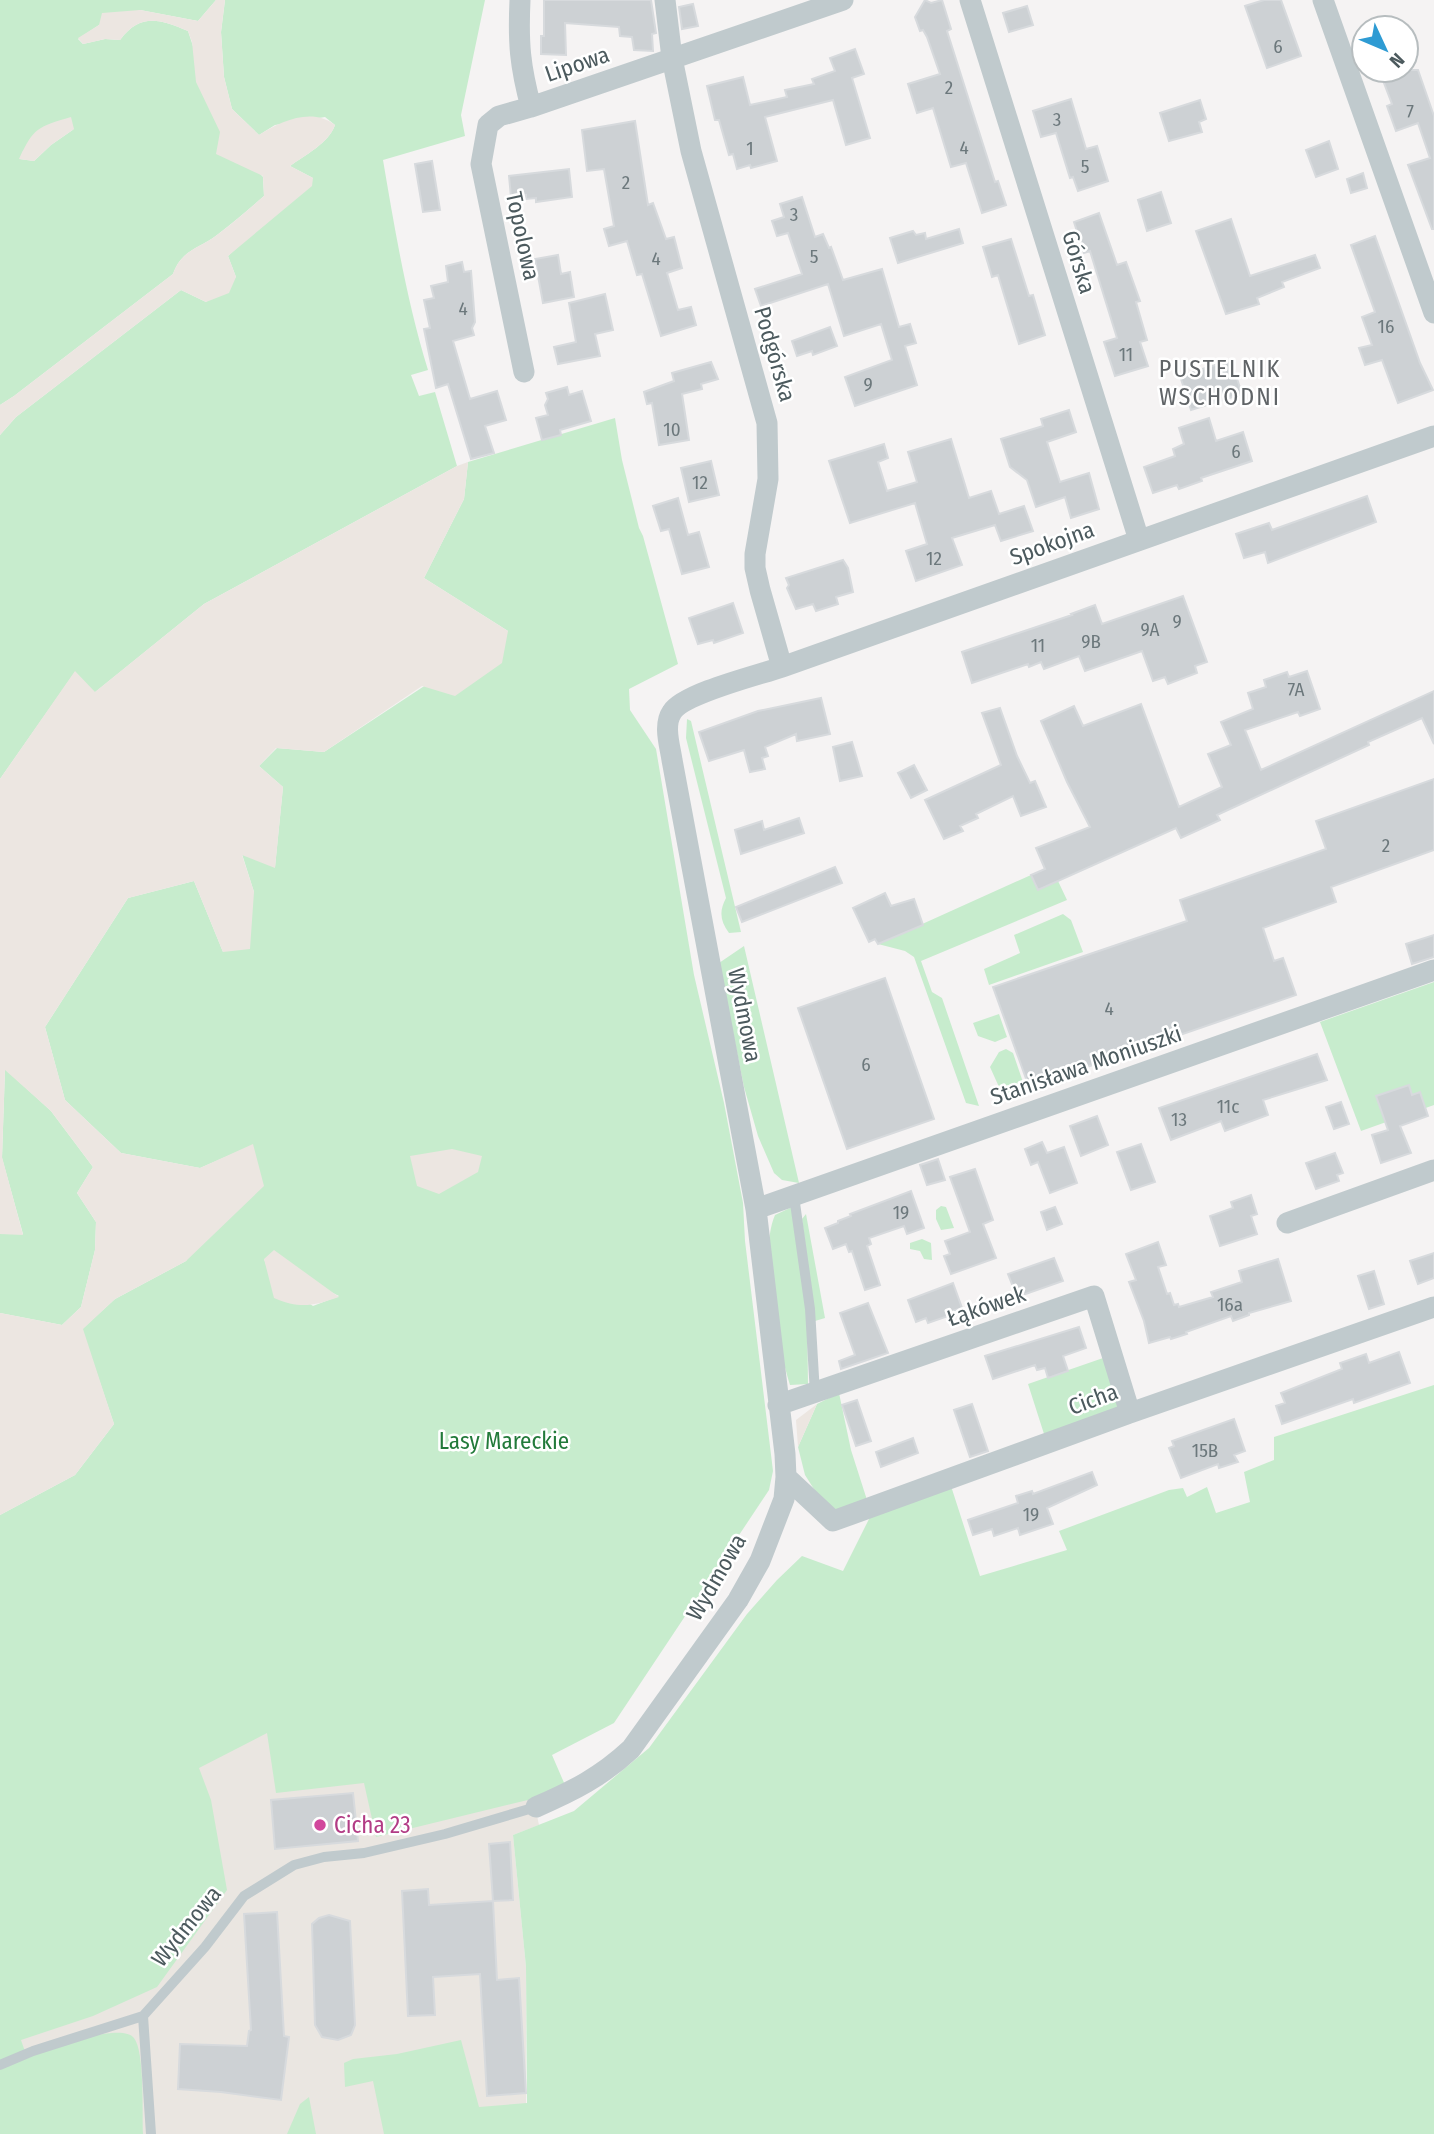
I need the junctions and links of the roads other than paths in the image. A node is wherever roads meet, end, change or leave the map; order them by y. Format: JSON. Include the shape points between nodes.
{"nodes":[{"id":1,"x":520,"y":0,"type":"edge"},
{"id":2,"x":665,"y":0,"type":"edge"},
{"id":3,"x":843,"y":0,"type":"edge"},
{"id":4,"x":970,"y":0,"type":"edge"},
{"id":5,"x":1323,"y":0,"type":"edge"},
{"id":6,"x":672,"y":58,"type":"junction"},
{"id":7,"x":531,"y":107,"type":"junction"},
{"id":8,"x":499,"y":116,"type":"joint"},
{"id":9,"x":1434,"y":313,"type":"edge"},
{"id":10,"x":524,"y":372,"type":"dead end"},
{"id":11,"x":1434,"y":436,"type":"edge"},
{"id":12,"x":1139,"y":540,"type":"junction"},
{"id":13,"x":782,"y":667,"type":"junction"},
{"id":14,"x":687,"y":698,"type":"joint"},
{"id":15,"x":1434,"y":970,"type":"edge"},
{"id":16,"x":1434,"y":1170,"type":"edge"},
{"id":17,"x":794,"y":1196,"type":"junction"},
{"id":18,"x":756,"y":1209,"type":"junction"},
{"id":19,"x":1287,"y":1223,"type":"dead end"},
{"id":20,"x":1434,"y":1307,"type":"edge"},
{"id":21,"x":815,"y":1394,"type":"junction"},
{"id":22,"x":778,"y":1405,"type":"junction"},
{"id":23,"x":1130,"y":1413,"type":"junction"},
{"id":24,"x":786,"y":1477,"type":"junction"},
{"id":25,"x":536,"y":1807,"type":"joint"},
{"id":26,"x":143,"y":2016,"type":"junction"},
{"id":27,"x":0,"y":2065,"type":"edge"},
{"id":28,"x":151,"y":2134,"type":"edge"}],
"edges":[{"from":1,"to":7,"type":"street","via":[[518,40]]},
{"from":2,"to":6,"type":"street"},
{"from":3,"to":6,"type":"street","name":"Lipowa"},
{"from":4,"to":12,"type":"street","name":"Górska"},
{"from":5,"to":9,"type":"street"},
{"from":6,"to":7,"type":"street","name":"Lipowa"},
{"from":6,"to":13,"type":"street","name":"Podgórska","via":[[691,151],[767,423],[768,479],[755,568]]},
{"from":7,"to":8,"type":"street","name":"Lipowa"},
{"from":8,"to":10,"type":"street","name":"Topolowa","via":[[488,125],[481,164]]},
{"from":11,"to":12,"type":"street","name":"Spokojna"},
{"from":12,"to":13,"type":"street","name":"Spokojna"},
{"from":13,"to":14,"type":"street","name":"Spokojna"},
{"from":14,"to":18,"type":"street","name":"Wydmowa","via":[[671,712],[667,729]]},
{"from":15,"to":17,"type":"street","name":"Stanisława Moniuszki"},
{"from":16,"to":19,"type":"street"},
{"from":17,"to":18,"type":"street","name":"Stanisława Moniuszki"},
{"from":17,"to":21,"type":"lane","via":[[810,1310]]},
{"from":18,"to":22,"type":"street","name":"Wydmowa"},
{"from":20,"to":23,"type":"street","name":"Cicha"},
{"from":21,"to":22,"type":"street","name":"Łąkówek"},
{"from":21,"to":23,"type":"street","name":"Łąkówek","via":[[1094,1296]]},
{"from":22,"to":24,"type":"street","name":"Wydmowa"},
{"from":23,"to":24,"type":"street","name":"Cicha","via":[[833,1521]]},
{"from":24,"to":25,"type":"street","name":"Wydmowa","via":[[784,1499],[760,1561],[738,1600],[631,1749],[584,1786]]},
{"from":25,"to":26,"type":"lane","name":"Wydmowa","via":[[364,1853],[294,1864],[244,1896]]},
{"from":26,"to":27,"type":"lane"},
{"from":26,"to":28,"type":"lane"}]}
